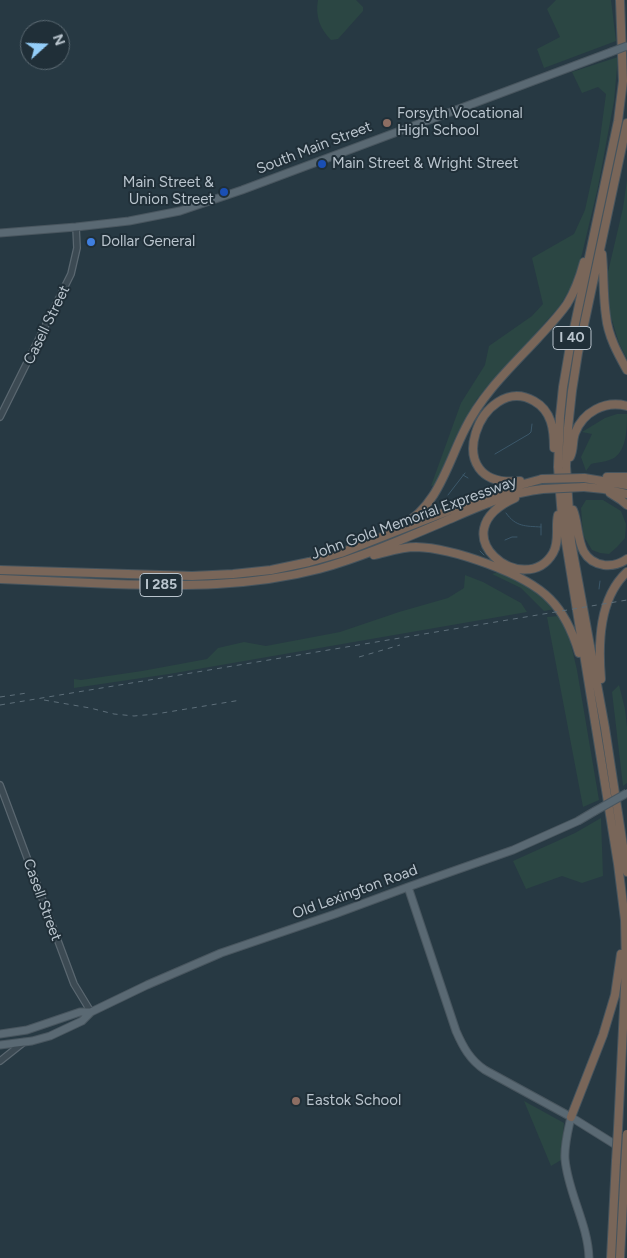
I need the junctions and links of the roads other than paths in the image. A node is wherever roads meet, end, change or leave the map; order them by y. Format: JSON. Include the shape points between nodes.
{"nodes":[{"id":1,"x":620,"y":0,"type":"edge"},
{"id":2,"x":627,"y":46,"type":"edge"},
{"id":3,"x":627,"y":123,"type":"edge"},
{"id":4,"x":599,"y":212,"type":"junction"},
{"id":5,"x":76,"y":227,"type":"junction"},
{"id":6,"x":0,"y":232,"type":"edge"},
{"id":7,"x":602,"y":244,"type":"junction"},
{"id":8,"x":627,"y":370,"type":"edge"},
{"id":9,"x":627,"y":406,"type":"edge"},
{"id":10,"x":0,"y":418,"type":"edge"},
{"id":11,"x":566,"y":463,"type":"junction"},
{"id":12,"x":558,"y":467,"type":"junction"},
{"id":13,"x":627,"y":477,"type":"edge"},
{"id":14,"x":584,"y":478,"type":"junction"},
{"id":15,"x":530,"y":482,"type":"junction"},
{"id":16,"x":627,"y":485,"type":"edge"},
{"id":17,"x":604,"y":489,"type":"junction"},
{"id":18,"x":533,"y":490,"type":"junction"},
{"id":19,"x":627,"y":494,"type":"edge"},
{"id":20,"x":569,"y":503,"type":"junction"},
{"id":21,"x":627,"y":505,"type":"edge"},
{"id":22,"x":560,"y":506,"type":"junction"},
{"id":23,"x":364,"y":544,"type":"junction"},
{"id":24,"x":627,"y":559,"type":"edge"},
{"id":25,"x":321,"y":568,"type":"junction"},
{"id":26,"x":0,"y":570,"type":"edge"},
{"id":27,"x":627,"y":572,"type":"edge"},
{"id":28,"x":0,"y":580,"type":"edge"},
{"id":29,"x":587,"y":678,"type":"junction"},
{"id":30,"x":605,"y":728,"type":"junction"},
{"id":31,"x":0,"y":785,"type":"edge"},
{"id":32,"x":627,"y":793,"type":"edge"},
{"id":33,"x":627,"y":872,"type":"edge"},
{"id":34,"x":408,"y":887,"type":"junction"},
{"id":35,"x":625,"y":920,"type":"junction"},
{"id":36,"x":91,"y":1012,"type":"junction"},
{"id":37,"x":51,"y":1022,"type":"junction"},
{"id":38,"x":0,"y":1034,"type":"edge"},
{"id":39,"x":24,"y":1042,"type":"junction"},
{"id":40,"x":0,"y":1045,"type":"edge"},
{"id":41,"x":0,"y":1061,"type":"edge"},
{"id":42,"x":571,"y":1117,"type":"junction"},
{"id":43,"x":627,"y":1133,"type":"edge"},
{"id":44,"x":627,"y":1152,"type":"edge"},
{"id":45,"x":589,"y":1258,"type":"edge"},
{"id":46,"x":611,"y":1258,"type":"edge"},
{"id":47,"x":620,"y":1258,"type":"edge"}],
"edges":[{"from":1,"to":4,"type":"highway","number":"I 40","via":[[624,81]]},
{"from":2,"to":5,"type":"main road","name":"South Main Street","bridge":true,"via":[[188,208],[129,221]]},
{"from":3,"to":7,"type":"highway","number":"I 40"},
{"from":4,"to":12,"type":"highway","number":"I 40","via":[[569,352],[560,416]]},
{"from":4,"to":23,"type":"highway","via":[[582,270],[566,305],[478,405],[464,429],[442,482],[416,515]]},
{"from":5,"to":6,"type":"main road","name":"South Main Street"},
{"from":5,"to":10,"type":"street","name":"Casell Street","via":[[77,248],[71,274]]},
{"from":7,"to":8,"type":"highway","via":[[606,317],[617,352]]},
{"from":7,"to":11,"type":"highway","number":"I 40","via":[[578,353]]},
{"from":9,"to":11,"type":"highway","via":[[618,404],[593,410],[578,428],[572,454]]},
{"from":11,"to":20,"type":"highway","number":"I 40"},
{"from":12,"to":15,"type":"highway","via":[[554,458],[551,420],[544,408],[525,397],[502,400],[476,428],[474,457],[491,478],[505,482]]},
{"from":12,"to":22,"type":"highway","number":"I 40"},
{"from":13,"to":14,"type":"highway"},
{"from":14,"to":15,"type":"highway","name":"John Gold Memorial Expressway","number":"I 285","bridge":true},
{"from":14,"to":16,"type":"highway","name":"John Gold Memorial Expressway"},
{"from":15,"to":23,"type":"highway","name":"John Gold Memorial Expressway","number":"I 285"},
{"from":17,"to":18,"type":"highway","name":"John Gold Memorial Expressway","number":"I 285","bridge":true,"via":[[584,486]]},
{"from":17,"to":19,"type":"highway","name":"John Gold Memorial Expressway"},
{"from":17,"to":21,"type":"highway"},
{"from":18,"to":22,"type":"highway","via":[[503,504],[486,522],[485,544],[490,554],[504,564],[529,568],[548,560],[556,547]]},
{"from":18,"to":25,"type":"highway","name":"John Gold Memorial Expressway","number":"I 285","via":[[495,500],[388,546]]},
{"from":20,"to":24,"type":"highway","via":[[580,542],[589,557],[607,565]]},
{"from":20,"to":30,"type":"highway","number":"I 40","via":[[571,542]]},
{"from":22,"to":29,"type":"highway","number":"I 40"},
{"from":23,"to":26,"type":"highway","name":"John Gold Memorial Expressway","number":"I 285","via":[[309,562],[233,574],[150,576]]},
{"from":25,"to":28,"type":"highway","name":"John Gold Memorial Expressway","number":"I 285","via":[[270,579],[205,586]]},
{"from":25,"to":29,"type":"highway","via":[[414,547],[471,558],[503,571],[537,588],[560,611],[570,627]]},
{"from":27,"to":30,"type":"highway","via":[[608,599],[600,635]]},
{"from":29,"to":35,"type":"highway","number":"I 40"},
{"from":30,"to":33,"type":"highway","number":"I 40"},
{"from":31,"to":36,"type":"street","name":"Casell Street","via":[[74,984]]},
{"from":32,"to":34,"type":"main road","name":"Old Lexington Road","bridge":true,"via":[[578,821],[513,850]]},
{"from":34,"to":36,"type":"main road","name":"Old Lexington Road","via":[[221,953]]},
{"from":34,"to":42,"type":"main road","via":[[465,1050],[479,1066]]},
{"from":35,"to":42,"type":"highway","via":[[615,995],[603,1036]]},
{"from":35,"to":46,"type":"highway","number":"I 40","bridge":true,"via":[[625,1004]]},
{"from":36,"to":37,"type":"main road","name":"Old Lexington Road","via":[[80,1012]]},
{"from":36,"to":39,"type":"main road","name":"Old Lexington Road","via":[[82,1021],[50,1036]]},
{"from":37,"to":38,"type":"main road"},
{"from":37,"to":39,"type":"main road"},
{"from":39,"to":40,"type":"main road"},
{"from":39,"to":41,"type":"street","name":"Old Lexington Road"},
{"from":42,"to":44,"type":"main road"},
{"from":42,"to":45,"type":"main road","via":[[565,1160],[587,1237]]},
{"from":43,"to":47,"type":"highway","bridge":true}]}
